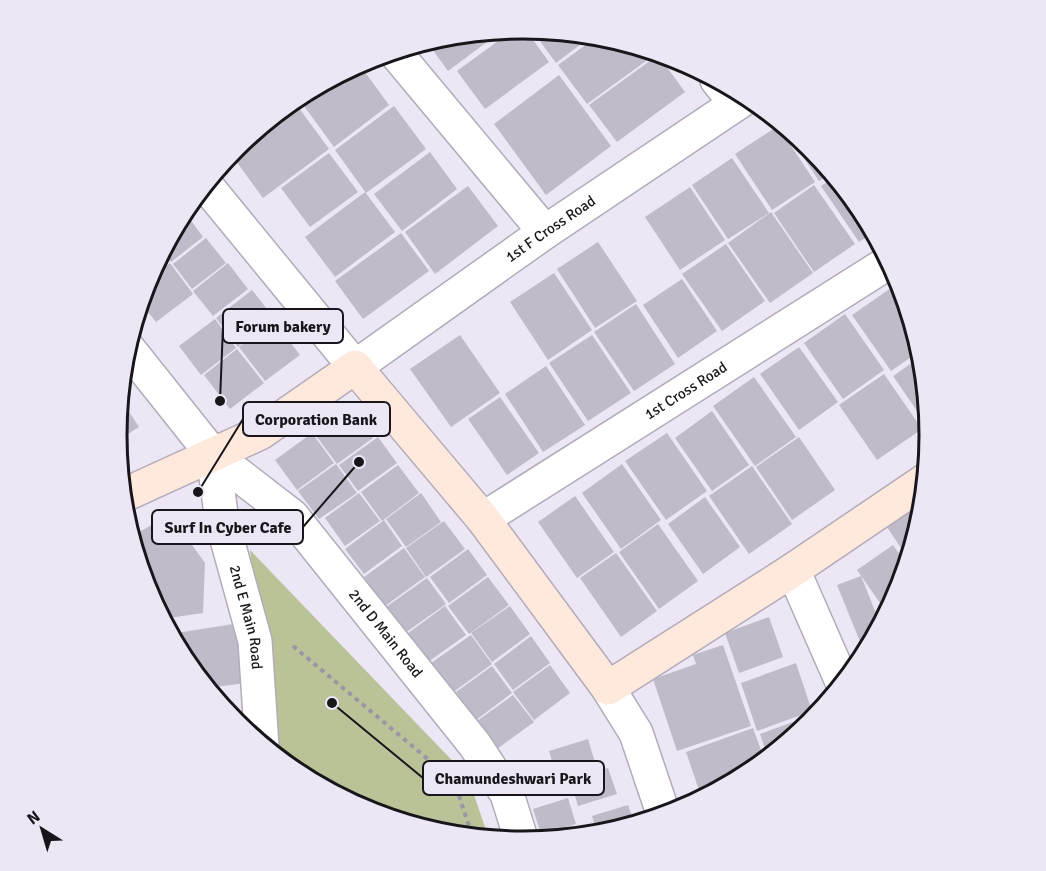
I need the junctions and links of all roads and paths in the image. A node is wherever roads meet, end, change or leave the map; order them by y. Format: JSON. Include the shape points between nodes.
{"nodes":[{"id":1,"x":400,"y":59,"type":"edge"},
{"id":2,"x":729,"y":97,"type":"edge"},
{"id":3,"x":211,"y":191,"type":"edge"},
{"id":4,"x":545,"y":232,"type":"junction"},
{"id":5,"x":882,"y":267,"type":"edge"},
{"id":6,"x":134,"y":357,"type":"edge"},
{"id":7,"x":355,"y":367,"type":"junction"},
{"id":8,"x":213,"y":455,"type":"junction"},
{"id":9,"x":916,"y":487,"type":"edge"},
{"id":10,"x":131,"y":492,"type":"edge"},
{"id":11,"x":483,"y":519,"type":"junction"},
{"id":12,"x":793,"y":570,"type":"junction"},
{"id":13,"x":293,"y":645,"type":"dead end"},
{"id":14,"x":839,"y":675,"type":"edge"},
{"id":15,"x":608,"y":688,"type":"junction"},
{"id":16,"x":261,"y":733,"type":"edge"},
{"id":17,"x":661,"y":807,"type":"edge"},
{"id":18,"x":470,"y":829,"type":"edge"},
{"id":19,"x":519,"y":832,"type":"edge"}],
"edges":[{"from":1,"to":4,"type":"street"},
{"from":2,"to":4,"type":"street","name":"1st F Cross Road"},
{"from":3,"to":7,"type":"street"},
{"from":4,"to":7,"type":"street","name":"1st F Cross Road"},
{"from":5,"to":11,"type":"street","name":"1st Cross Road"},
{"from":6,"to":8,"type":"street","name":"2nd D Main Road"},
{"from":7,"to":8,"type":"street","via":[[260,433]]},
{"from":7,"to":11,"type":"street"},
{"from":8,"to":10,"type":"street"},
{"from":8,"to":16,"type":"street","name":"2nd E Main Road","via":[[222,521],[255,641]]},
{"from":8,"to":19,"type":"street","name":"2nd D Main Road","via":[[292,516],[475,745],[507,794]]},
{"from":9,"to":12,"type":"street"},
{"from":11,"to":15,"type":"street"},
{"from":12,"to":14,"type":"street"},
{"from":12,"to":15,"type":"street"},
{"from":13,"to":18,"type":"path","via":[[454,781]]},
{"from":15,"to":17,"type":"street","via":[[636,733]]}]}
